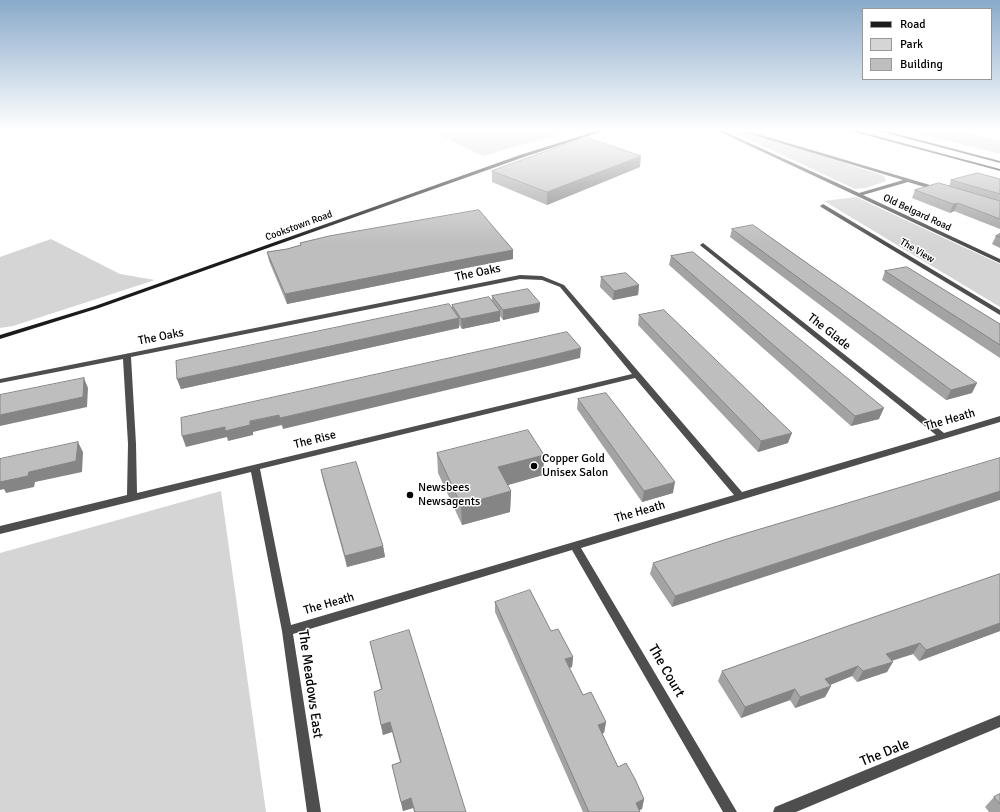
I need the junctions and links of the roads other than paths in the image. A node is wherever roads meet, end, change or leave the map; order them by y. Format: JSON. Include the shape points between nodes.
{"nodes":[{"id":1,"x":489,"y":168,"type":"edge"},
{"id":2,"x":800,"y":168,"type":"edge"},
{"id":3,"x":867,"y":168,"type":"edge"},
{"id":4,"x":908,"y":180,"type":"junction"},
{"id":5,"x":943,"y":190,"type":"edge"},
{"id":6,"x":859,"y":195,"type":"junction"},
{"id":7,"x":823,"y":206,"type":"dead end"},
{"id":8,"x":703,"y":246,"type":"dead end"},
{"id":9,"x":1000,"y":261,"type":"edge"},
{"id":10,"x":1000,"y":313,"type":"edge"},
{"id":11,"x":0,"y":337,"type":"edge"},
{"id":12,"x":127,"y":356,"type":"junction"},
{"id":13,"x":637,"y":375,"type":"junction"},
{"id":14,"x":0,"y":381,"type":"edge"},
{"id":15,"x":1000,"y":419,"type":"edge"},
{"id":16,"x":943,"y":436,"type":"junction"},
{"id":17,"x":255,"y":467,"type":"junction"},
{"id":18,"x":740,"y":496,"type":"junction"},
{"id":19,"x":132,"y":498,"type":"junction"},
{"id":20,"x":0,"y":530,"type":"edge"},
{"id":21,"x":574,"y":545,"type":"junction"},
{"id":22,"x":287,"y":630,"type":"junction"},
{"id":23,"x":1000,"y":721,"type":"edge"},
{"id":24,"x":314,"y":812,"type":"edge"},
{"id":25,"x":730,"y":812,"type":"edge"},
{"id":26,"x":780,"y":812,"type":"edge"}],
"edges":[{"from":1,"to":11,"type":"street","name":"Cookstown Road","via":[[97,307]]},
{"from":2,"to":6,"type":"street","name":"Old Belgard Road"},
{"from":3,"to":4,"type":"street"},
{"from":4,"to":5,"type":"street"},
{"from":4,"to":6,"type":"street"},
{"from":6,"to":9,"type":"street","name":"Old Belgard Road"},
{"from":7,"to":10,"type":"street","name":"The View"},
{"from":8,"to":16,"type":"street","name":"The Glade"},
{"from":12,"to":13,"type":"street","name":"The Oaks","via":[[520,277],[538,276],[562,286]]},
{"from":12,"to":14,"type":"street","name":"The Oaks"},
{"from":12,"to":19,"type":"street","name":"The Oaks"},
{"from":13,"to":17,"type":"street","name":"The Rise"},
{"from":13,"to":18,"type":"street","name":"The Oaks"},
{"from":15,"to":16,"type":"street","name":"The Heath"},
{"from":16,"to":18,"type":"street","name":"The Heath"},
{"from":17,"to":19,"type":"street","name":"The Rise"},
{"from":17,"to":22,"type":"street","name":"The Meadows East"},
{"from":18,"to":21,"type":"street","name":"The Heath"},
{"from":19,"to":20,"type":"street","name":"The Rise"},
{"from":21,"to":22,"type":"street","name":"The Heath"},
{"from":21,"to":25,"type":"street","name":"The Court"},
{"from":22,"to":24,"type":"street","name":"The Meadows East"},
{"from":23,"to":26,"type":"street","name":"The Dale"}]}
